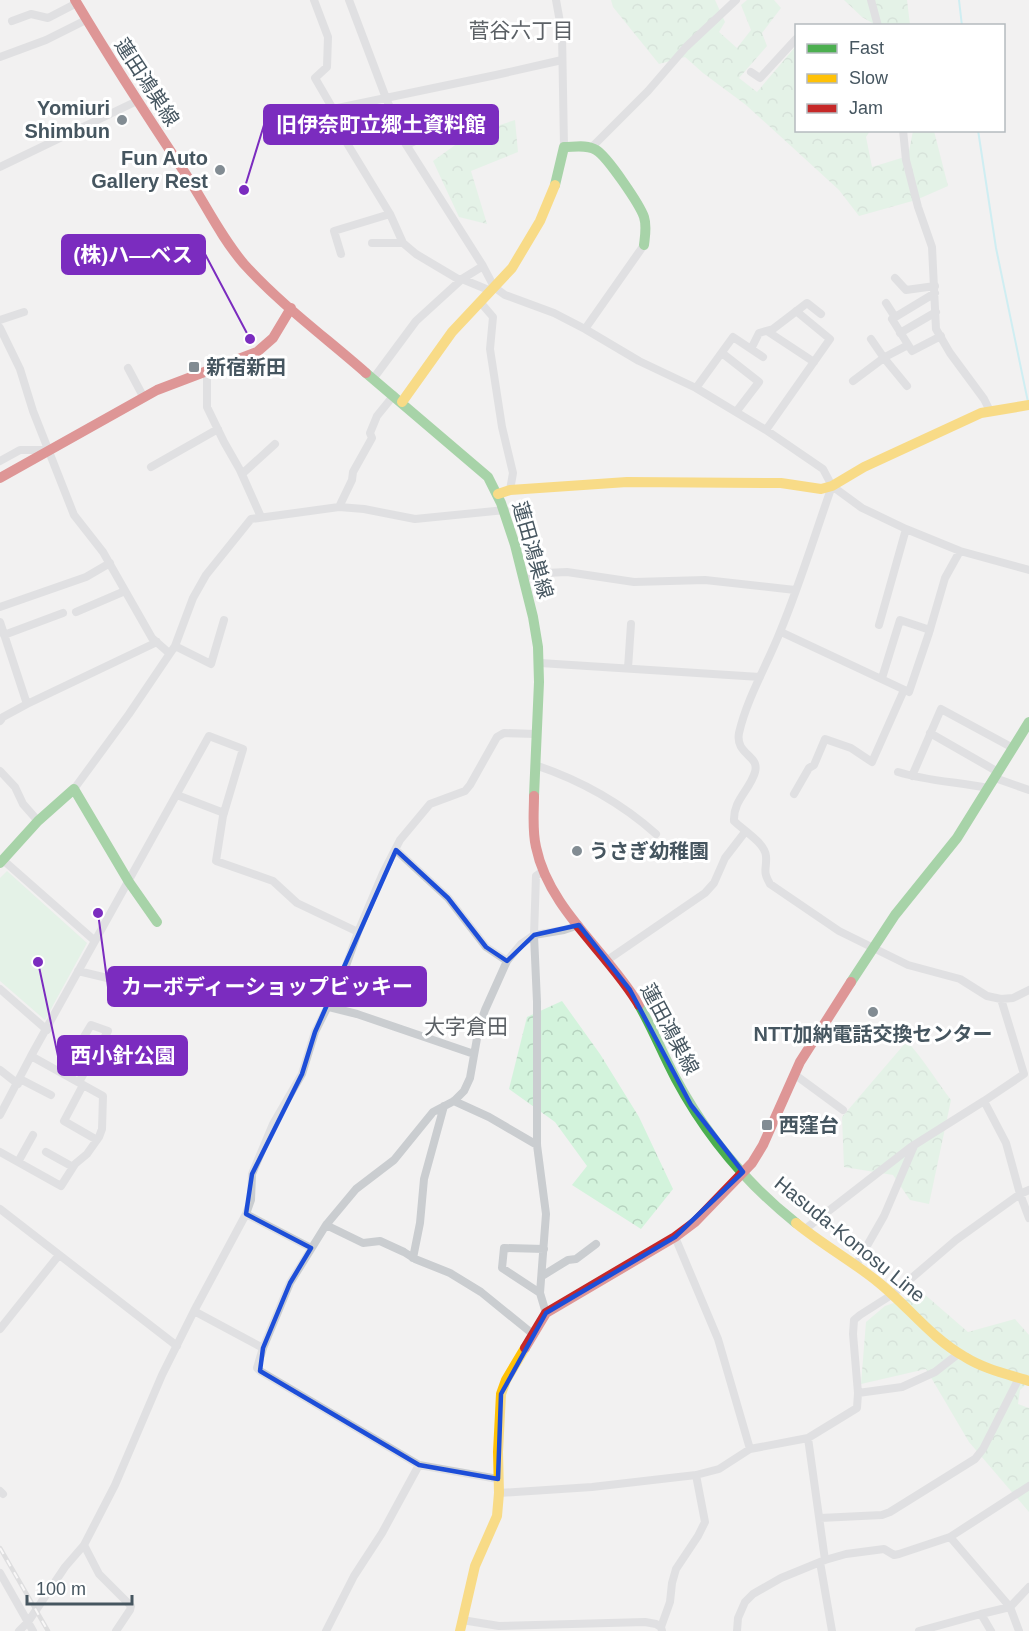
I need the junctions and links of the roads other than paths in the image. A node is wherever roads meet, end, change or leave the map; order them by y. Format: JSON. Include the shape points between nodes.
{"nodes":[{"id":1,"x":314,"y":0,"type":"edge"},
{"id":2,"x":349,"y":0,"type":"edge"},
{"id":3,"x":556,"y":0,"type":"edge"},
{"id":4,"x":736,"y":0,"type":"edge"},
{"id":5,"x":871,"y":0,"type":"edge"},
{"id":6,"x":76,"y":2,"type":"edge"},
{"id":7,"x":86,"y":20,"type":"junction"},
{"id":8,"x":12,"y":21,"type":"dead end"},
{"id":9,"x":877,"y":24,"type":"edge"},
{"id":10,"x":795,"y":40,"type":"edge"},
{"id":11,"x":0,"y":57,"type":"edge"},
{"id":12,"x":562,"y":60,"type":"junction"},
{"id":13,"x":751,"y":72,"type":"dead end"},
{"id":14,"x":386,"y":98,"type":"junction"},
{"id":15,"x":137,"y":101,"type":"junction"},
{"id":16,"x":333,"y":109,"type":"junction"},
{"id":17,"x":441,"y":129,"type":"dead end"},
{"id":18,"x":903,"y":132,"type":"edge"},
{"id":19,"x":407,"y":145,"type":"junction"},
{"id":20,"x":564,"y":147,"type":"junction"},
{"id":21,"x":591,"y":148,"type":"junction"},
{"id":22,"x":0,"y":167,"type":"edge"},
{"id":23,"x":390,"y":214,"type":"junction"},
{"id":24,"x":372,"y":243,"type":"dead end"},
{"id":25,"x":403,"y":243,"type":"junction"},
{"id":26,"x":644,"y":245,"type":"joint"},
{"id":27,"x":341,"y":254,"type":"dead end"},
{"id":28,"x":483,"y":266,"type":"junction"},
{"id":29,"x":895,"y":278,"type":"dead end"},
{"id":30,"x":462,"y":279,"type":"junction"},
{"id":31,"x":493,"y":289,"type":"junction"},
{"id":32,"x":935,"y":289,"type":"junction"},
{"id":33,"x":480,"y":303,"type":"junction"},
{"id":34,"x":886,"y":303,"type":"dead end"},
{"id":35,"x":291,"y":308,"type":"junction"},
{"id":36,"x":796,"y":311,"type":"junction"},
{"id":37,"x":24,"y":312,"type":"dead end"},
{"id":38,"x":936,"y":312,"type":"junction"},
{"id":39,"x":821,"y":314,"type":"dead end"},
{"id":40,"x":895,"y":317,"type":"junction"},
{"id":41,"x":0,"y":320,"type":"edge"},
{"id":42,"x":0,"y":328,"type":"edge"},
{"id":43,"x":585,"y":329,"type":"junction"},
{"id":44,"x":767,"y":331,"type":"junction"},
{"id":45,"x":900,"y":333,"type":"junction"},
{"id":46,"x":941,"y":336,"type":"junction"},
{"id":47,"x":872,"y":339,"type":"dead end"},
{"id":48,"x":908,"y":345,"type":"junction"},
{"id":49,"x":751,"y":349,"type":"junction"},
{"id":50,"x":722,"y":353,"type":"junction"},
{"id":51,"x":763,"y":357,"type":"dead end"},
{"id":52,"x":884,"y":358,"type":"junction"},
{"id":53,"x":814,"y":362,"type":"junction"},
{"id":54,"x":128,"y":368,"type":"dead end"},
{"id":55,"x":207,"y":371,"type":"junction"},
{"id":56,"x":373,"y":379,"type":"junction"},
{"id":57,"x":853,"y":381,"type":"dead end"},
{"id":58,"x":907,"y":386,"type":"dead end"},
{"id":59,"x":696,"y":388,"type":"junction"},
{"id":60,"x":144,"y":398,"type":"junction"},
{"id":61,"x":398,"y":399,"type":"junction"},
{"id":62,"x":1029,"y":405,"type":"edge"},
{"id":63,"x":990,"y":411,"type":"junction"},
{"id":64,"x":736,"y":412,"type":"junction"},
{"id":65,"x":218,"y":429,"type":"junction"},
{"id":66,"x":766,"y":430,"type":"junction"},
{"id":67,"x":275,"y":444,"type":"dead end"},
{"id":68,"x":49,"y":450,"type":"junction"},
{"id":69,"x":0,"y":461,"type":"edge"},
{"id":70,"x":151,"y":467,"type":"dead end"},
{"id":71,"x":242,"y":474,"type":"junction"},
{"id":72,"x":0,"y":478,"type":"edge"},
{"id":73,"x":832,"y":486,"type":"junction"},
{"id":74,"x":510,"y":490,"type":"junction"},
{"id":75,"x":498,"y":494,"type":"junction"},
{"id":76,"x":339,"y":507,"type":"junction"},
{"id":77,"x":505,"y":510,"type":"junction"},
{"id":78,"x":261,"y":517,"type":"junction"},
{"id":79,"x":906,"y":529,"type":"junction"},
{"id":80,"x":960,"y":550,"type":"junction"},
{"id":81,"x":110,"y":563,"type":"junction"},
{"id":82,"x":1029,"y":570,"type":"edge"},
{"id":83,"x":523,"y":577,"type":"junction"},
{"id":84,"x":795,"y":590,"type":"junction"},
{"id":85,"x":125,"y":591,"type":"junction"},
{"id":86,"x":0,"y":608,"type":"edge"},
{"id":87,"x":76,"y":612,"type":"dead end"},
{"id":88,"x":63,"y":613,"type":"dead end"},
{"id":89,"x":224,"y":620,"type":"dead end"},
{"id":90,"x":0,"y":622,"type":"edge"},
{"id":91,"x":631,"y":624,"type":"dead end"},
{"id":92,"x":879,"y":625,"type":"dead end"},
{"id":93,"x":930,"y":630,"type":"junction"},
{"id":94,"x":780,"y":632,"type":"junction"},
{"id":95,"x":4,"y":635,"type":"junction"},
{"id":96,"x":157,"y":642,"type":"junction"},
{"id":97,"x":172,"y":650,"type":"junction"},
{"id":98,"x":540,"y":663,"type":"junction"},
{"id":99,"x":628,"y":668,"type":"junction"},
{"id":100,"x":760,"y":676,"type":"junction"},
{"id":101,"x":882,"y":678,"type":"junction"},
{"id":102,"x":904,"y":690,"type":"junction"},
{"id":103,"x":27,"y":704,"type":"junction"},
{"id":104,"x":0,"y":721,"type":"edge"},
{"id":105,"x":1029,"y":722,"type":"edge"},
{"id":106,"x":930,"y":733,"type":"junction"},
{"id":107,"x":536,"y":734,"type":"junction"},
{"id":108,"x":1012,"y":748,"type":"junction"},
{"id":109,"x":535,"y":765,"type":"junction"},
{"id":110,"x":898,"y":772,"type":"dead end"},
{"id":111,"x":1,"y":774,"type":"edge"},
{"id":112,"x":997,"y":775,"type":"junction"},
{"id":113,"x":912,"y":776,"type":"junction"},
{"id":114,"x":988,"y":788,"type":"junction"},
{"id":115,"x":74,"y":789,"type":"junction"},
{"id":116,"x":1029,"y":790,"type":"edge"},
{"id":117,"x":794,"y":794,"type":"dead end"},
{"id":118,"x":177,"y":795,"type":"junction"},
{"id":119,"x":224,"y":813,"type":"junction"},
{"id":120,"x":39,"y":821,"type":"junction"},
{"id":121,"x":745,"y":832,"type":"junction"},
{"id":122,"x":656,"y":834,"type":"dead end"},
{"id":123,"x":396,"y":850,"type":"junction"},
{"id":124,"x":1,"y":861,"type":"edge"},
{"id":125,"x":543,"y":871,"type":"junction"},
{"id":126,"x":129,"y":882,"type":"junction"},
{"id":127,"x":157,"y":922,"type":"dead end"},
{"id":128,"x":579,"y":925,"type":"junction"},
{"id":129,"x":358,"y":932,"type":"junction"},
{"id":130,"x":534,"y":935,"type":"junction"},
{"id":131,"x":95,"y":941,"type":"junction"},
{"id":132,"x":872,"y":948,"type":"junction"},
{"id":133,"x":507,"y":961,"type":"junction"},
{"id":134,"x":606,"y":961,"type":"junction"},
{"id":135,"x":78,"y":971,"type":"junction"},
{"id":136,"x":0,"y":989,"type":"edge"},
{"id":137,"x":1029,"y":990,"type":"edge"},
{"id":138,"x":191,"y":998,"type":"dead end"},
{"id":139,"x":1001,"y":999,"type":"junction"},
{"id":140,"x":329,"y":1006,"type":"junction"},
{"id":141,"x":47,"y":1030,"type":"junction"},
{"id":142,"x":474,"y":1054,"type":"junction"},
{"id":143,"x":31,"y":1056,"type":"junction"},
{"id":144,"x":0,"y":1070,"type":"edge"},
{"id":145,"x":62,"y":1074,"type":"junction"},
{"id":146,"x":794,"y":1074,"type":"junction"},
{"id":147,"x":19,"y":1082,"type":"junction"},
{"id":148,"x":81,"y":1084,"type":"junction"},
{"id":149,"x":51,"y":1095,"type":"dead end"},
{"id":150,"x":454,"y":1101,"type":"junction"},
{"id":151,"x":984,"y":1101,"type":"junction"},
{"id":152,"x":444,"y":1106,"type":"junction"},
{"id":153,"x":843,"y":1110,"type":"dead end"},
{"id":154,"x":0,"y":1115,"type":"edge"},
{"id":155,"x":33,"y":1135,"type":"dead end"},
{"id":156,"x":97,"y":1140,"type":"junction"},
{"id":157,"x":537,"y":1145,"type":"junction"},
{"id":158,"x":915,"y":1145,"type":"junction"},
{"id":159,"x":0,"y":1152,"type":"edge"},
{"id":160,"x":46,"y":1152,"type":"dead end"},
{"id":161,"x":18,"y":1162,"type":"junction"},
{"id":162,"x":73,"y":1167,"type":"junction"},
{"id":163,"x":743,"y":1172,"type":"junction"},
{"id":164,"x":1029,"y":1190,"type":"edge"},
{"id":165,"x":1020,"y":1194,"type":"junction"},
{"id":166,"x":0,"y":1209,"type":"edge"},
{"id":167,"x":246,"y":1214,"type":"junction"},
{"id":168,"x":1029,"y":1218,"type":"edge"},
{"id":169,"x":326,"y":1225,"type":"junction"},
{"id":170,"x":804,"y":1230,"type":"junction"},
{"id":171,"x":675,"y":1237,"type":"junction"},
{"id":172,"x":596,"y":1244,"type":"dead end"},
{"id":173,"x":311,"y":1248,"type":"junction"},
{"id":174,"x":544,"y":1249,"type":"junction"},
{"id":175,"x":59,"y":1255,"type":"junction"},
{"id":176,"x":413,"y":1258,"type":"junction"},
{"id":177,"x":856,"y":1265,"type":"junction"},
{"id":178,"x":542,"y":1276,"type":"junction"},
{"id":179,"x":540,"y":1293,"type":"junction"},
{"id":180,"x":893,"y":1294,"type":"junction"},
{"id":181,"x":194,"y":1311,"type":"junction"},
{"id":182,"x":546,"y":1313,"type":"junction"},
{"id":183,"x":0,"y":1329,"type":"edge"},
{"id":184,"x":534,"y":1335,"type":"junction"},
{"id":185,"x":177,"y":1346,"type":"junction"},
{"id":186,"x":263,"y":1348,"type":"junction"},
{"id":187,"x":958,"y":1354,"type":"junction"},
{"id":188,"x":1024,"y":1379,"type":"edge"},
{"id":189,"x":858,"y":1393,"type":"junction"},
{"id":190,"x":808,"y":1438,"type":"junction"},
{"id":191,"x":750,"y":1449,"type":"junction"},
{"id":192,"x":419,"y":1465,"type":"junction"},
{"id":193,"x":696,"y":1475,"type":"junction"},
{"id":194,"x":498,"y":1479,"type":"junction"},
{"id":195,"x":1029,"y":1486,"type":"edge"},
{"id":196,"x":499,"y":1493,"type":"junction"},
{"id":197,"x":819,"y":1518,"type":"junction"},
{"id":198,"x":950,"y":1537,"type":"junction"},
{"id":199,"x":84,"y":1545,"type":"junction"},
{"id":200,"x":822,"y":1561,"type":"junction"},
{"id":201,"x":0,"y":1573,"type":"edge"},
{"id":202,"x":1029,"y":1587,"type":"edge"},
{"id":203,"x":1010,"y":1607,"type":"junction"},
{"id":204,"x":981,"y":1614,"type":"junction"},
{"id":205,"x":28,"y":1622,"type":"junction"},
{"id":206,"x":461,"y":1625,"type":"edge"},
{"id":207,"x":662,"y":1629,"type":"edge"},
{"id":208,"x":19,"y":1631,"type":"edge"},
{"id":209,"x":33,"y":1631,"type":"edge"},
{"id":210,"x":116,"y":1631,"type":"edge"},
{"id":211,"x":326,"y":1631,"type":"edge"},
{"id":212,"x":737,"y":1631,"type":"edge"},
{"id":213,"x":832,"y":1631,"type":"edge"},
{"id":214,"x":919,"y":1631,"type":"edge"},
{"id":215,"x":991,"y":1631,"type":"edge"},
{"id":216,"x":1019,"y":1631,"type":"edge"}],
"edges":[{"from":1,"to":16,"type":"street","via":[[328,37],[327,67],[315,78]]},
{"from":2,"to":14,"type":"street"},
{"from":3,"to":12,"type":"street"},
{"from":4,"to":21,"type":"street"},
{"from":5,"to":9,"type":"street"},
{"from":6,"to":7,"type":"street","name":"蓮田鴻巣線"},
{"from":6,"to":8,"type":"street","via":[[48,18],[31,14]]},
{"from":7,"to":11,"type":"street"},
{"from":7,"to":15,"type":"street","name":"蓮田鴻巣線"},
{"from":10,"to":13,"type":"street","via":[[760,78]]},
{"from":12,"to":14,"type":"street"},
{"from":12,"to":20,"type":"street"},
{"from":14,"to":16,"type":"street"},
{"from":14,"to":19,"type":"street"},
{"from":15,"to":22,"type":"street"},
{"from":15,"to":35,"type":"street","name":"蓮田鴻巣線","via":[[229,244]]},
{"from":16,"to":23,"type":"street","via":[[345,140]]},
{"from":17,"to":19,"type":"street"},
{"from":18,"to":32,"type":"street","via":[[906,160],[932,247]]},
{"from":19,"to":28,"type":"street"},
{"from":20,"to":21,"type":"street"},
{"from":20,"to":31,"type":"street","via":[[555,185],[540,221],[512,268]]},
{"from":21,"to":26,"type":"street","via":[[608,161],[645,217]]},
{"from":23,"to":25,"type":"street"},
{"from":23,"to":27,"type":"street","via":[[334,231]]},
{"from":24,"to":25,"type":"street"},
{"from":25,"to":30,"type":"street"},
{"from":26,"to":43,"type":"street"},
{"from":28,"to":30,"type":"street"},
{"from":28,"to":31,"type":"street"},
{"from":29,"to":32,"type":"street","via":[[906,290]]},
{"from":30,"to":31,"type":"street"},
{"from":30,"to":56,"type":"street","via":[[416,321]]},
{"from":31,"to":33,"type":"street"},
{"from":31,"to":43,"type":"street"},
{"from":32,"to":38,"type":"street"},
{"from":32,"to":40,"type":"street"},
{"from":33,"to":61,"type":"street"},
{"from":33,"to":74,"type":"street","via":[[494,317],[490,349],[513,473]]},
{"from":34,"to":40,"type":"street"},
{"from":35,"to":55,"type":"street","via":[[273,338],[257,352]]},
{"from":35,"to":56,"type":"street","name":"蓮田鴻巣線"},
{"from":36,"to":39,"type":"street","via":[[807,303]]},
{"from":36,"to":44,"type":"street"},
{"from":36,"to":53,"type":"street","via":[[830,339]]},
{"from":37,"to":41,"type":"street"},
{"from":38,"to":45,"type":"street"},
{"from":38,"to":46,"type":"street","via":[[936,329]]},
{"from":40,"to":45,"type":"street","via":[[892,319]]},
{"from":42,"to":68,"type":"street","via":[[20,369]]},
{"from":43,"to":59,"type":"street"},
{"from":44,"to":49,"type":"street","via":[[759,333]]},
{"from":44,"to":53,"type":"street"},
{"from":45,"to":48,"type":"street"},
{"from":46,"to":48,"type":"street","via":[[912,351]]},
{"from":46,"to":63,"type":"street"},
{"from":47,"to":52,"type":"street"},
{"from":48,"to":52,"type":"street"},
{"from":49,"to":50,"type":"street","via":[[732,338]]},
{"from":49,"to":51,"type":"street"},
{"from":50,"to":59,"type":"street"},
{"from":50,"to":64,"type":"street","via":[[759,382]]},
{"from":52,"to":57,"type":"street"},
{"from":52,"to":58,"type":"street"},
{"from":53,"to":66,"type":"street"},
{"from":54,"to":60,"type":"street"},
{"from":55,"to":60,"type":"street"},
{"from":55,"to":65,"type":"street","via":[[207,407]]},
{"from":56,"to":61,"type":"street","name":"蓮田鴻巣線"},
{"from":59,"to":64,"type":"street"},
{"from":60,"to":68,"type":"street"},
{"from":61,"to":75,"type":"street","name":"蓮田鴻巣線","via":[[488,477]]},
{"from":61,"to":76,"type":"street","via":[[377,416],[370,433],[372,438]]},
{"from":62,"to":63,"type":"street"},
{"from":63,"to":73,"type":"street","via":[[864,467]]},
{"from":64,"to":66,"type":"street"},
{"from":65,"to":70,"type":"street"},
{"from":65,"to":71,"type":"street"},
{"from":66,"to":73,"type":"street","via":[[823,469]]},
{"from":67,"to":71,"type":"street"},
{"from":68,"to":69,"type":"street","via":[[20,450]]},
{"from":68,"to":72,"type":"street"},
{"from":68,"to":81,"type":"street","via":[[74,514]]},
{"from":71,"to":78,"type":"street"},
{"from":73,"to":74,"type":"street","via":[[821,489],[781,483],[627,482]]},
{"from":73,"to":79,"type":"street","via":[[862,508]]},
{"from":73,"to":84,"type":"street"},
{"from":74,"to":75,"type":"street"},
{"from":75,"to":77,"type":"street","name":"蓮田鴻巣線"},
{"from":76,"to":77,"type":"street","via":[[415,519]]},
{"from":76,"to":78,"type":"street"},
{"from":77,"to":83,"type":"street","name":"蓮田鴻巣線"},
{"from":78,"to":97,"type":"street","via":[[251,519],[206,575]]},
{"from":79,"to":80,"type":"street"},
{"from":79,"to":92,"type":"street"},
{"from":80,"to":82,"type":"street"},
{"from":80,"to":93,"type":"street","via":[[945,578]]},
{"from":81,"to":85,"type":"street"},
{"from":81,"to":86,"type":"street","via":[[86,577]]},
{"from":83,"to":84,"type":"street","via":[[567,572],[634,582],[705,580]]},
{"from":83,"to":98,"type":"street","name":"蓮田鴻巣線"},
{"from":84,"to":94,"type":"street"},
{"from":85,"to":87,"type":"street"},
{"from":85,"to":96,"type":"street"},
{"from":88,"to":95,"type":"street"},
{"from":89,"to":97,"type":"street","via":[[211,664]]},
{"from":90,"to":95,"type":"street"},
{"from":91,"to":99,"type":"street"},
{"from":93,"to":101,"type":"street","via":[[900,620]]},
{"from":93,"to":102,"type":"street","via":[[909,692]]},
{"from":94,"to":100,"type":"street"},
{"from":94,"to":101,"type":"street"},
{"from":95,"to":103,"type":"street"},
{"from":96,"to":97,"type":"street"},
{"from":96,"to":103,"type":"street"},
{"from":97,"to":115,"type":"street"},
{"from":98,"to":99,"type":"street"},
{"from":98,"to":107,"type":"street","name":"蓮田鴻巣線"},
{"from":99,"to":100,"type":"street"},
{"from":100,"to":121,"type":"street","via":[[738,741],[755,763],[756,772],[733,813],[734,821]]},
{"from":101,"to":102,"type":"street"},
{"from":102,"to":117,"type":"street","via":[[872,762],[851,748],[825,739],[814,765]]},
{"from":103,"to":104,"type":"street"},
{"from":105,"to":108,"type":"street"},
{"from":106,"to":108,"type":"street","via":[[941,709]]},
{"from":106,"to":112,"type":"street"},
{"from":106,"to":113,"type":"street"},
{"from":107,"to":109,"type":"street","name":"蓮田鴻巣線"},
{"from":107,"to":123,"type":"street","via":[[504,733],[497,737],[465,791],[430,804]]},
{"from":108,"to":112,"type":"street"},
{"from":109,"to":122,"type":"street","via":[[610,799]]},
{"from":109,"to":125,"type":"street","name":"蓮田鴻巣線","via":[[534,837]]},
{"from":110,"to":113,"type":"street"},
{"from":111,"to":120,"type":"street"},
{"from":112,"to":114,"type":"street"},
{"from":112,"to":116,"type":"street"},
{"from":113,"to":114,"type":"street"},
{"from":114,"to":132,"type":"street","via":[[946,854],[910,894]]},
{"from":115,"to":120,"type":"street"},
{"from":115,"to":126,"type":"street"},
{"from":118,"to":119,"type":"street"},
{"from":118,"to":119,"type":"street","via":[[209,736],[243,748]]},
{"from":118,"to":126,"type":"street"},
{"from":119,"to":129,"type":"street","via":[[216,861],[273,881],[297,903]]},
{"from":120,"to":124,"type":"street"},
{"from":121,"to":132,"type":"street","via":[[762,845],[766,854],[764,874],[770,884],[832,927]]},
{"from":121,"to":134,"type":"street","via":[[705,893]]},
{"from":123,"to":129,"type":"street"},
{"from":123,"to":133,"type":"street","via":[[448,898],[486,947]]},
{"from":124,"to":131,"type":"street"},
{"from":125,"to":128,"type":"street","name":"蓮田鴻巣線"},
{"from":125,"to":130,"type":"street","via":[[536,876]]},
{"from":126,"to":127,"type":"street"},
{"from":126,"to":131,"type":"street"},
{"from":128,"to":130,"type":"street"},
{"from":128,"to":134,"type":"street","name":"蓮田鴻巣線"},
{"from":129,"to":140,"type":"street"},
{"from":130,"to":133,"type":"street"},
{"from":130,"to":157,"type":"street"},
{"from":131,"to":135,"type":"street"},
{"from":132,"to":139,"type":"street","via":[[908,965],[960,979],[987,996]]},
{"from":132,"to":146,"type":"street"},
{"from":133,"to":142,"type":"street","via":[[485,1010]]},
{"from":134,"to":163,"type":"street","name":"蓮田鴻巣線","via":[[642,1009],[691,1105]]},
{"from":135,"to":138,"type":"street"},
{"from":135,"to":141,"type":"street"},
{"from":136,"to":141,"type":"street"},
{"from":137,"to":139,"type":"street"},
{"from":139,"to":151,"type":"street","via":[[1024,1074]]},
{"from":140,"to":142,"type":"street"},
{"from":140,"to":167,"type":"street","via":[[315,1032],[302,1074],[273,1124],[252,1174]]},
{"from":141,"to":143,"type":"street"},
{"from":142,"to":150,"type":"street","via":[[470,1078]]},
{"from":143,"to":145,"type":"street"},
{"from":143,"to":147,"type":"street"},
{"from":144,"to":147,"type":"street"},
{"from":145,"to":148,"type":"street"},
{"from":145,"to":148,"type":"street","via":[[91,1026],[108,1031]]},
{"from":146,"to":153,"type":"street"},
{"from":146,"to":163,"type":"street","via":[[763,1145]]},
{"from":147,"to":149,"type":"street"},
{"from":147,"to":154,"type":"street"},
{"from":148,"to":156,"type":"street","via":[[103,1096],[102,1129]]},
{"from":148,"to":156,"type":"street","via":[[64,1121]]},
{"from":150,"to":152,"type":"street"},
{"from":150,"to":157,"type":"street"},
{"from":151,"to":158,"type":"street"},
{"from":151,"to":165,"type":"street","via":[[1006,1143]]},
{"from":152,"to":169,"type":"street","via":[[433,1112],[394,1160],[356,1189]]},
{"from":152,"to":176,"type":"street","via":[[424,1179]]},
{"from":155,"to":161,"type":"street"},
{"from":156,"to":162,"type":"street"},
{"from":157,"to":174,"type":"street","via":[[546,1214]]},
{"from":158,"to":170,"type":"street"},
{"from":158,"to":177,"type":"street","via":[[884,1216]]},
{"from":159,"to":161,"type":"street"},
{"from":160,"to":162,"type":"street"},
{"from":161,"to":162,"type":"street","via":[[62,1186]]},
{"from":163,"to":170,"type":"street","name":"Hasuda-Konosu Line"},
{"from":163,"to":171,"type":"street"},
{"from":164,"to":165,"type":"street"},
{"from":165,"to":168,"type":"street"},
{"from":165,"to":180,"type":"street","via":[[956,1240]]},
{"from":166,"to":175,"type":"street"},
{"from":167,"to":173,"type":"street"},
{"from":167,"to":181,"type":"street"},
{"from":169,"to":173,"type":"street"},
{"from":169,"to":176,"type":"street","via":[[363,1243],[380,1241]]},
{"from":170,"to":177,"type":"street","name":"Hasuda-Konosu Line"},
{"from":171,"to":182,"type":"street"},
{"from":171,"to":191,"type":"street","via":[[718,1339]]},
{"from":172,"to":178,"type":"street"},
{"from":173,"to":186,"type":"street","via":[[290,1283]]},
{"from":174,"to":178,"type":"street"},
{"from":174,"to":179,"type":"street","via":[[504,1248],[502,1268]]},
{"from":175,"to":183,"type":"street"},
{"from":175,"to":185,"type":"street"},
{"from":176,"to":184,"type":"street","via":[[450,1273],[481,1292]]},
{"from":177,"to":180,"type":"street","name":"Hasuda-Konosu Line"},
{"from":178,"to":179,"type":"street"},
{"from":179,"to":182,"type":"street"},
{"from":180,"to":187,"type":"street","name":"Hasuda-Konosu Line"},
{"from":180,"to":189,"type":"street","via":[[854,1320]]},
{"from":181,"to":185,"type":"street"},
{"from":181,"to":186,"type":"street"},
{"from":182,"to":184,"type":"street"},
{"from":184,"to":194,"type":"street","via":[[501,1394]]},
{"from":185,"to":199,"type":"street"},
{"from":186,"to":192,"type":"street","via":[[257,1368],[260,1371]]},
{"from":187,"to":188,"type":"street","name":"Hasuda-Konosu Line"},
{"from":187,"to":189,"type":"street","via":[[935,1372],[902,1387]]},
{"from":188,"to":197,"type":"street","via":[[975,1459],[890,1512]]},
{"from":189,"to":190,"type":"street","via":[[856,1408]]},
{"from":190,"to":191,"type":"street"},
{"from":190,"to":197,"type":"street"},
{"from":191,"to":193,"type":"street","via":[[719,1469]]},
{"from":192,"to":194,"type":"street"},
{"from":192,"to":211,"type":"street"},
{"from":193,"to":196,"type":"street"},
{"from":193,"to":207,"type":"street","via":[[705,1522],[676,1569]]},
{"from":194,"to":196,"type":"street"},
{"from":195,"to":198,"type":"street"},
{"from":196,"to":206,"type":"street","via":[[496,1516],[475,1566]]},
{"from":197,"to":200,"type":"street"},
{"from":198,"to":200,"type":"street","via":[[894,1555],[884,1549]]},
{"from":198,"to":203,"type":"street"},
{"from":199,"to":205,"type":"street"},
{"from":199,"to":210,"type":"street","via":[[99,1574],[131,1606]]},
{"from":200,"to":212,"type":"street","via":[[753,1594],[738,1618]]},
{"from":200,"to":213,"type":"street"},
{"from":201,"to":205,"type":"street"},
{"from":202,"to":203,"type":"street"},
{"from":203,"to":204,"type":"street"},
{"from":203,"to":216,"type":"street"},
{"from":204,"to":214,"type":"street"},
{"from":204,"to":215,"type":"street"},
{"from":205,"to":208,"type":"street"},
{"from":205,"to":209,"type":"street"},
{"from":206,"to":207,"type":"street","via":[[645,1622]]}]}
